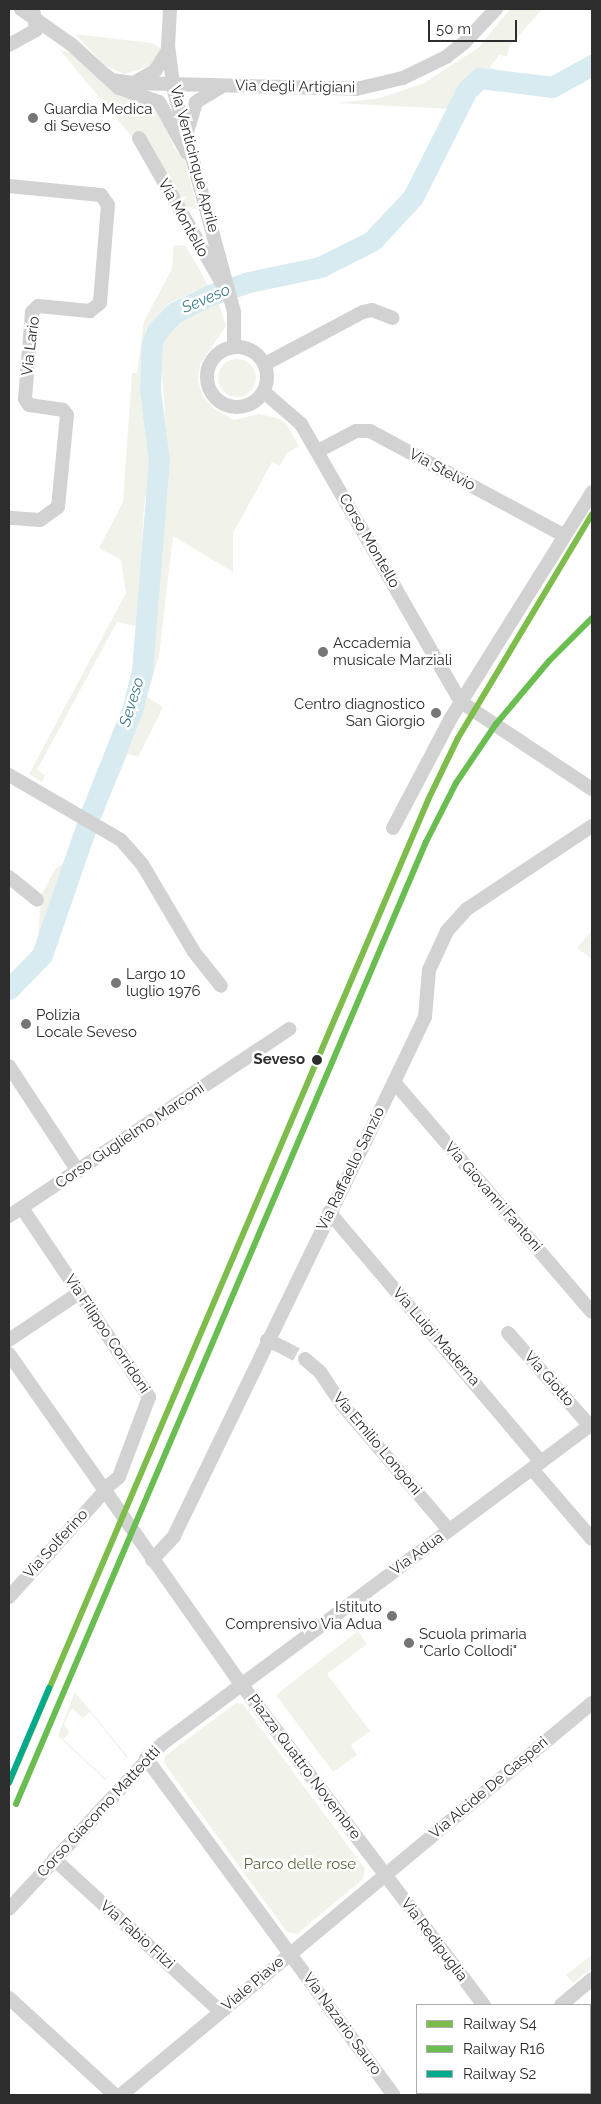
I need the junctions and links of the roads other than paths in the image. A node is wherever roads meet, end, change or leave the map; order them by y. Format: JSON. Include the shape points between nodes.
{"nodes":[{"id":1,"x":21,"y":9,"type":"edge"},
{"id":2,"x":170,"y":9,"type":"edge"},
{"id":3,"x":496,"y":9,"type":"edge"},
{"id":4,"x":34,"y":20,"type":"edge"},
{"id":5,"x":9,"y":45,"type":"edge"},
{"id":6,"x":168,"y":46,"type":"junction"},
{"id":7,"x":102,"y":72,"type":"junction"},
{"id":8,"x":133,"y":83,"type":"junction"},
{"id":9,"x":172,"y":84,"type":"junction"},
{"id":10,"x":229,"y":86,"type":"junction"},
{"id":11,"x":139,"y":138,"type":"dead end"},
{"id":12,"x":188,"y":145,"type":"junction"},
{"id":13,"x":194,"y":164,"type":"junction"},
{"id":14,"x":9,"y":186,"type":"edge"},
{"id":15,"x":181,"y":215,"type":"junction"},
{"id":16,"x":210,"y":216,"type":"junction"},
{"id":17,"x":222,"y":280,"type":"junction"},
{"id":18,"x":393,"y":318,"type":"dead end"},
{"id":19,"x":234,"y":347,"type":"junction"},
{"id":20,"x":264,"y":364,"type":"junction"},
{"id":21,"x":264,"y":392,"type":"junction"},
{"id":22,"x":318,"y":451,"type":"junction"},
{"id":23,"x":592,"y":492,"type":"edge"},
{"id":24,"x":9,"y":518,"type":"edge"},
{"id":25,"x":565,"y":536,"type":"junction"},
{"id":26,"x":461,"y":702,"type":"junction"},
{"id":27,"x":9,"y":775,"type":"edge"},
{"id":28,"x":592,"y":789,"type":"edge"},
{"id":29,"x":592,"y":826,"type":"edge"},
{"id":30,"x":393,"y":828,"type":"dead end"},
{"id":31,"x":9,"y":877,"type":"edge"},
{"id":32,"x":37,"y":900,"type":"dead end"},
{"id":33,"x":221,"y":986,"type":"dead end"},
{"id":34,"x":289,"y":1029,"type":"dead end"},
{"id":35,"x":9,"y":1066,"type":"edge"},
{"id":36,"x":394,"y":1082,"type":"junction"},
{"id":37,"x":78,"y":1171,"type":"junction"},
{"id":38,"x":22,"y":1208,"type":"junction"},
{"id":39,"x":329,"y":1212,"type":"junction"},
{"id":40,"x":9,"y":1216,"type":"edge"},
{"id":41,"x":79,"y":1293,"type":"junction"},
{"id":42,"x":592,"y":1312,"type":"edge"},
{"id":43,"x":508,"y":1333,"type":"dead end"},
{"id":44,"x":9,"y":1340,"type":"edge"},
{"id":45,"x":267,"y":1340,"type":"junction"},
{"id":46,"x":284,"y":1348,"type":"tunnel mouth"},
{"id":47,"x":9,"y":1354,"type":"edge"},
{"id":48,"x":305,"y":1359,"type":"tunnel mouth"},
{"id":49,"x":591,"y":1425,"type":"edge"},
{"id":50,"x":536,"y":1466,"type":"junction"},
{"id":51,"x":103,"y":1491,"type":"junction"},
{"id":52,"x":449,"y":1530,"type":"junction"},
{"id":53,"x":592,"y":1539,"type":"edge"},
{"id":54,"x":152,"y":1560,"type":"junction"},
{"id":55,"x":9,"y":1597,"type":"edge"},
{"id":56,"x":241,"y":1684,"type":"junction"},
{"id":57,"x":592,"y":1702,"type":"edge"},
{"id":58,"x":146,"y":1758,"type":"junction"},
{"id":59,"x":54,"y":1859,"type":"junction"},
{"id":60,"x":385,"y":1874,"type":"junction"},
{"id":61,"x":9,"y":1909,"type":"edge"},
{"id":62,"x":290,"y":1953,"type":"junction"},
{"id":63,"x":592,"y":1979,"type":"edge"},
{"id":64,"x":9,"y":1998,"type":"edge"},
{"id":65,"x":483,"y":2004,"type":"edge"},
{"id":66,"x":562,"y":2004,"type":"edge"},
{"id":67,"x":220,"y":2011,"type":"junction"},
{"id":68,"x":115,"y":2095,"type":"edge"},
{"id":69,"x":121,"y":2095,"type":"edge"},
{"id":70,"x":394,"y":2095,"type":"edge"}],
"edges":[{"from":1,"to":4,"type":"street"},
{"from":2,"to":6,"type":"street","name":"Via Venticinque Aprile"},
{"from":3,"to":10,"type":"street","name":"Via degli Artigiani","via":[[470,38],[446,57],[388,83],[356,89],[316,90]]},
{"from":4,"to":5,"type":"street"},
{"from":4,"to":7,"type":"street","via":[[53,31]]},
{"from":6,"to":8,"type":"street","via":[[160,66]]},
{"from":6,"to":9,"type":"street","name":"Via Venticinque Aprile"},
{"from":7,"to":8,"type":"street","name":"Via degli Artigiani","via":[[112,80]]},
{"from":7,"to":13,"type":"street","via":[[119,88],[159,102]]},
{"from":8,"to":9,"type":"street","name":"Via degli Artigiani"},
{"from":9,"to":10,"type":"street","name":"Via degli Artigiani"},
{"from":9,"to":12,"type":"street","name":"Via Venticinque Aprile"},
{"from":10,"to":12,"type":"street","via":[[210,91],[196,102],[188,125]]},
{"from":11,"to":15,"type":"street","name":"Via Montello"},
{"from":12,"to":13,"type":"street","name":"Via Venticinque Aprile"},
{"from":13,"to":16,"type":"street","name":"Via Venticinque Aprile"},
{"from":14,"to":24,"type":"street","name":"Via Lario","via":[[101,195],[108,205],[100,304],[90,311],[38,306],[32,312],[25,399],[29,405],[63,410],[67,415],[58,507],[40,520]]},
{"from":15,"to":16,"type":"street","via":[[195,221]]},
{"from":15,"to":17,"type":"street","name":"Via Montello"},
{"from":16,"to":17,"type":"street","name":"Via Venticinque Aprile"},
{"from":17,"to":19,"type":"street","name":"Via Montello","via":[[234,312]]},
{"from":18,"to":20,"type":"street","via":[[372,310],[363,312]]},
{"from":19,"to":20,"type":"street","via":[[249,349]]},
{"from":19,"to":21,"type":"street","via":[[220,352],[208,369],[207,384],[214,397],[226,406],[240,408],[254,403]]},
{"from":20,"to":21,"type":"street","via":[[268,378]]},
{"from":21,"to":22,"type":"street","name":"Corso Montello","via":[[294,415]]},
{"from":22,"to":25,"type":"street","name":"Via Stelvio","via":[[356,431],[370,431]]},
{"from":22,"to":26,"type":"street","name":"Corso Montello"},
{"from":23,"to":25,"type":"street"},
{"from":25,"to":26,"type":"street"},
{"from":26,"to":28,"type":"street"},
{"from":26,"to":30,"type":"street"},
{"from":27,"to":33,"type":"street","via":[[80,813],[121,840],[142,864],[194,952]]},
{"from":29,"to":36,"type":"street","name":"Via Raffaello Sanzio","via":[[453,922],[433,960],[425,1016]]},
{"from":31,"to":32,"type":"street"},
{"from":34,"to":37,"type":"street","name":"Corso Guglielmo Marconi"},
{"from":35,"to":37,"type":"street"},
{"from":36,"to":39,"type":"street","name":"Via Raffaello Sanzio"},
{"from":36,"to":42,"type":"street","name":"Via Giovanni Fantoni"},
{"from":37,"to":38,"type":"street","name":"Corso Guglielmo Marconi"},
{"from":38,"to":40,"type":"street","name":"Corso Guglielmo Marconi"},
{"from":38,"to":41,"type":"street","name":"Via Filippo Corridoni"},
{"from":39,"to":45,"type":"street","name":"Via Raffaello Sanzio"},
{"from":39,"to":50,"type":"street","name":"Via Luigi Maderna"},
{"from":41,"to":44,"type":"street"},
{"from":41,"to":51,"type":"street","name":"Via Filippo Corridoni","via":[[150,1400],[118,1477]]},
{"from":43,"to":49,"type":"street","name":"Via Giotto"},
{"from":45,"to":46,"type":"street"},
{"from":45,"to":54,"type":"street","name":"Via Raffaello Sanzio","via":[[174,1536]]},
{"from":47,"to":51,"type":"street","name":"Piazza Quattro Novembre"},
{"from":48,"to":52,"type":"street","name":"Via Emilio Longoni","via":[[320,1372],[340,1402]]},
{"from":49,"to":50,"type":"street","name":"Via Adua"},
{"from":50,"to":52,"type":"street","name":"Via Adua"},
{"from":50,"to":53,"type":"street","name":"Via Luigi Maderna"},
{"from":51,"to":54,"type":"street","name":"Piazza Quattro Novembre"},
{"from":51,"to":55,"type":"street","name":"Via Solferino"},
{"from":52,"to":56,"type":"street","name":"Via Adua"},
{"from":54,"to":56,"type":"street","name":"Piazza Quattro Novembre"},
{"from":56,"to":58,"type":"street","name":"Corso Giacomo Matteotti"},
{"from":56,"to":60,"type":"street","name":"Piazza Quattro Novembre"},
{"from":57,"to":60,"type":"street","name":"Via Alcide De Gasperi"},
{"from":58,"to":59,"type":"street","name":"Corso Giacomo Matteotti"},
{"from":58,"to":62,"type":"street"},
{"from":59,"to":61,"type":"street","name":"Corso Giacomo Matteotti"},
{"from":59,"to":67,"type":"street","name":"Via Fabio Filzi"},
{"from":60,"to":62,"type":"street","name":"Viale Piave"},
{"from":60,"to":65,"type":"street","name":"Via Redipuglia"},
{"from":62,"to":67,"type":"street","name":"Viale Piave"},
{"from":62,"to":70,"type":"street","name":"Via Nazario Sauro"},
{"from":63,"to":66,"type":"street"},
{"from":64,"to":68,"type":"street"},
{"from":67,"to":69,"type":"street","name":"Viale Piave"}]}
